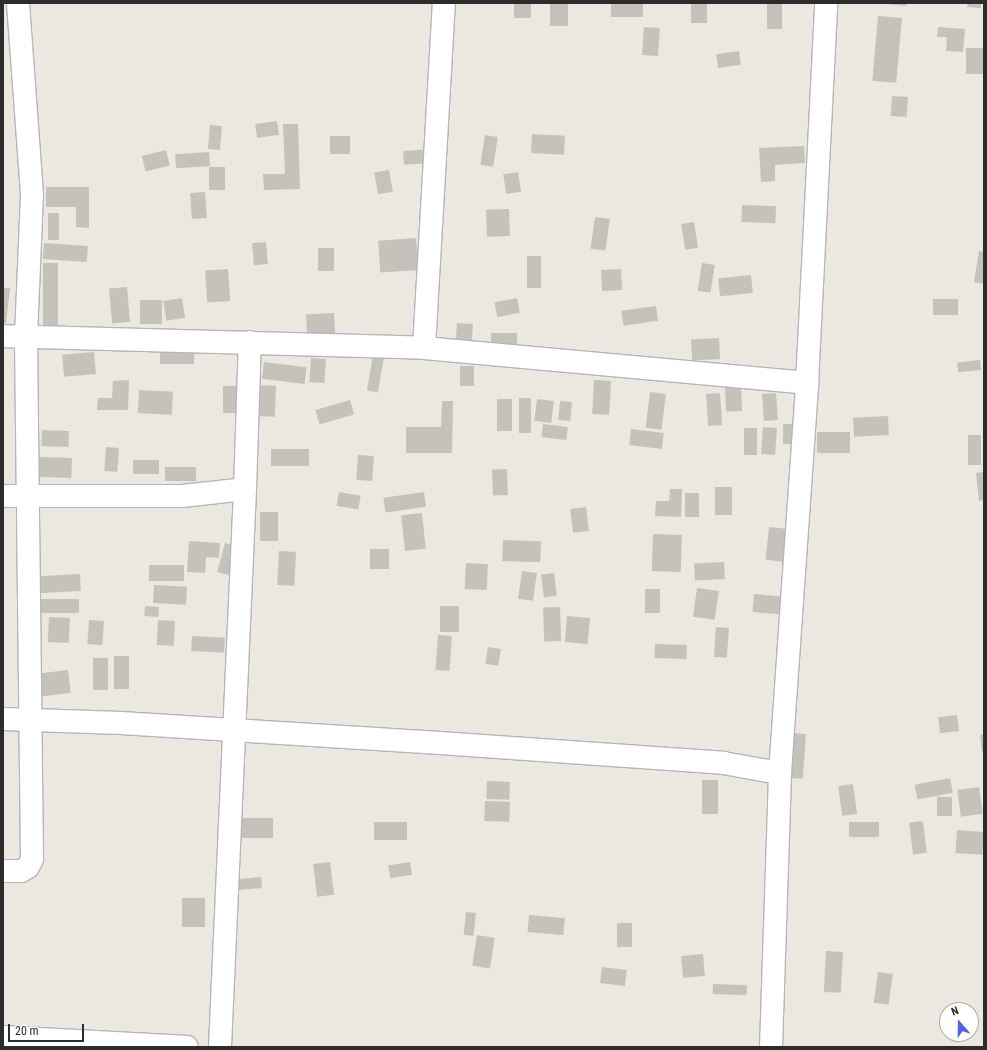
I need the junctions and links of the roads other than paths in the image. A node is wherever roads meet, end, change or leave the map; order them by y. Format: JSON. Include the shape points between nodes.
{"nodes":[{"id":1,"x":18,"y":3,"type":"edge"},
{"id":2,"x":444,"y":3,"type":"edge"},
{"id":3,"x":826,"y":3,"type":"edge"},
{"id":4,"x":3,"y":336,"type":"edge"},
{"id":5,"x":26,"y":337,"type":"junction"},
{"id":6,"x":250,"y":342,"type":"junction"},
{"id":7,"x":424,"y":348,"type":"junction"},
{"id":8,"x":806,"y":383,"type":"junction"},
{"id":9,"x":245,"y":489,"type":"junction"},
{"id":10,"x":3,"y":496,"type":"edge"},
{"id":11,"x":30,"y":496,"type":"junction"},
{"id":12,"x":3,"y":719,"type":"edge"},
{"id":13,"x":29,"y":720,"type":"junction"},
{"id":14,"x":233,"y":732,"type":"junction"},
{"id":15,"x":780,"y":773,"type":"junction"},
{"id":16,"x":3,"y":871,"type":"edge"},
{"id":17,"x":3,"y":1037,"type":"edge"},
{"id":18,"x":187,"y":1047,"type":"edge"},
{"id":19,"x":220,"y":1047,"type":"edge"},
{"id":20,"x":771,"y":1047,"type":"edge"}],
"edges":[{"from":1,"to":5,"type":"street","via":[[32,194]]},
{"from":2,"to":7,"type":"street"},
{"from":3,"to":8,"type":"street"},
{"from":4,"to":5,"type":"street"},
{"from":5,"to":6,"type":"street"},
{"from":5,"to":11,"type":"street"},
{"from":6,"to":7,"type":"street"},
{"from":6,"to":9,"type":"street"},
{"from":7,"to":8,"type":"street"},
{"from":8,"to":15,"type":"street"},
{"from":9,"to":11,"type":"street","via":[[182,496]]},
{"from":9,"to":14,"type":"street"},
{"from":10,"to":11,"type":"street"},
{"from":11,"to":13,"type":"street"},
{"from":12,"to":13,"type":"street"},
{"from":13,"to":14,"type":"street"},
{"from":13,"to":16,"type":"street","via":[[32,859],[28,867],[21,871]]},
{"from":14,"to":15,"type":"street","via":[[715,762]]},
{"from":14,"to":19,"type":"street"},
{"from":15,"to":20,"type":"street"},
{"from":17,"to":18,"type":"street"}]}
